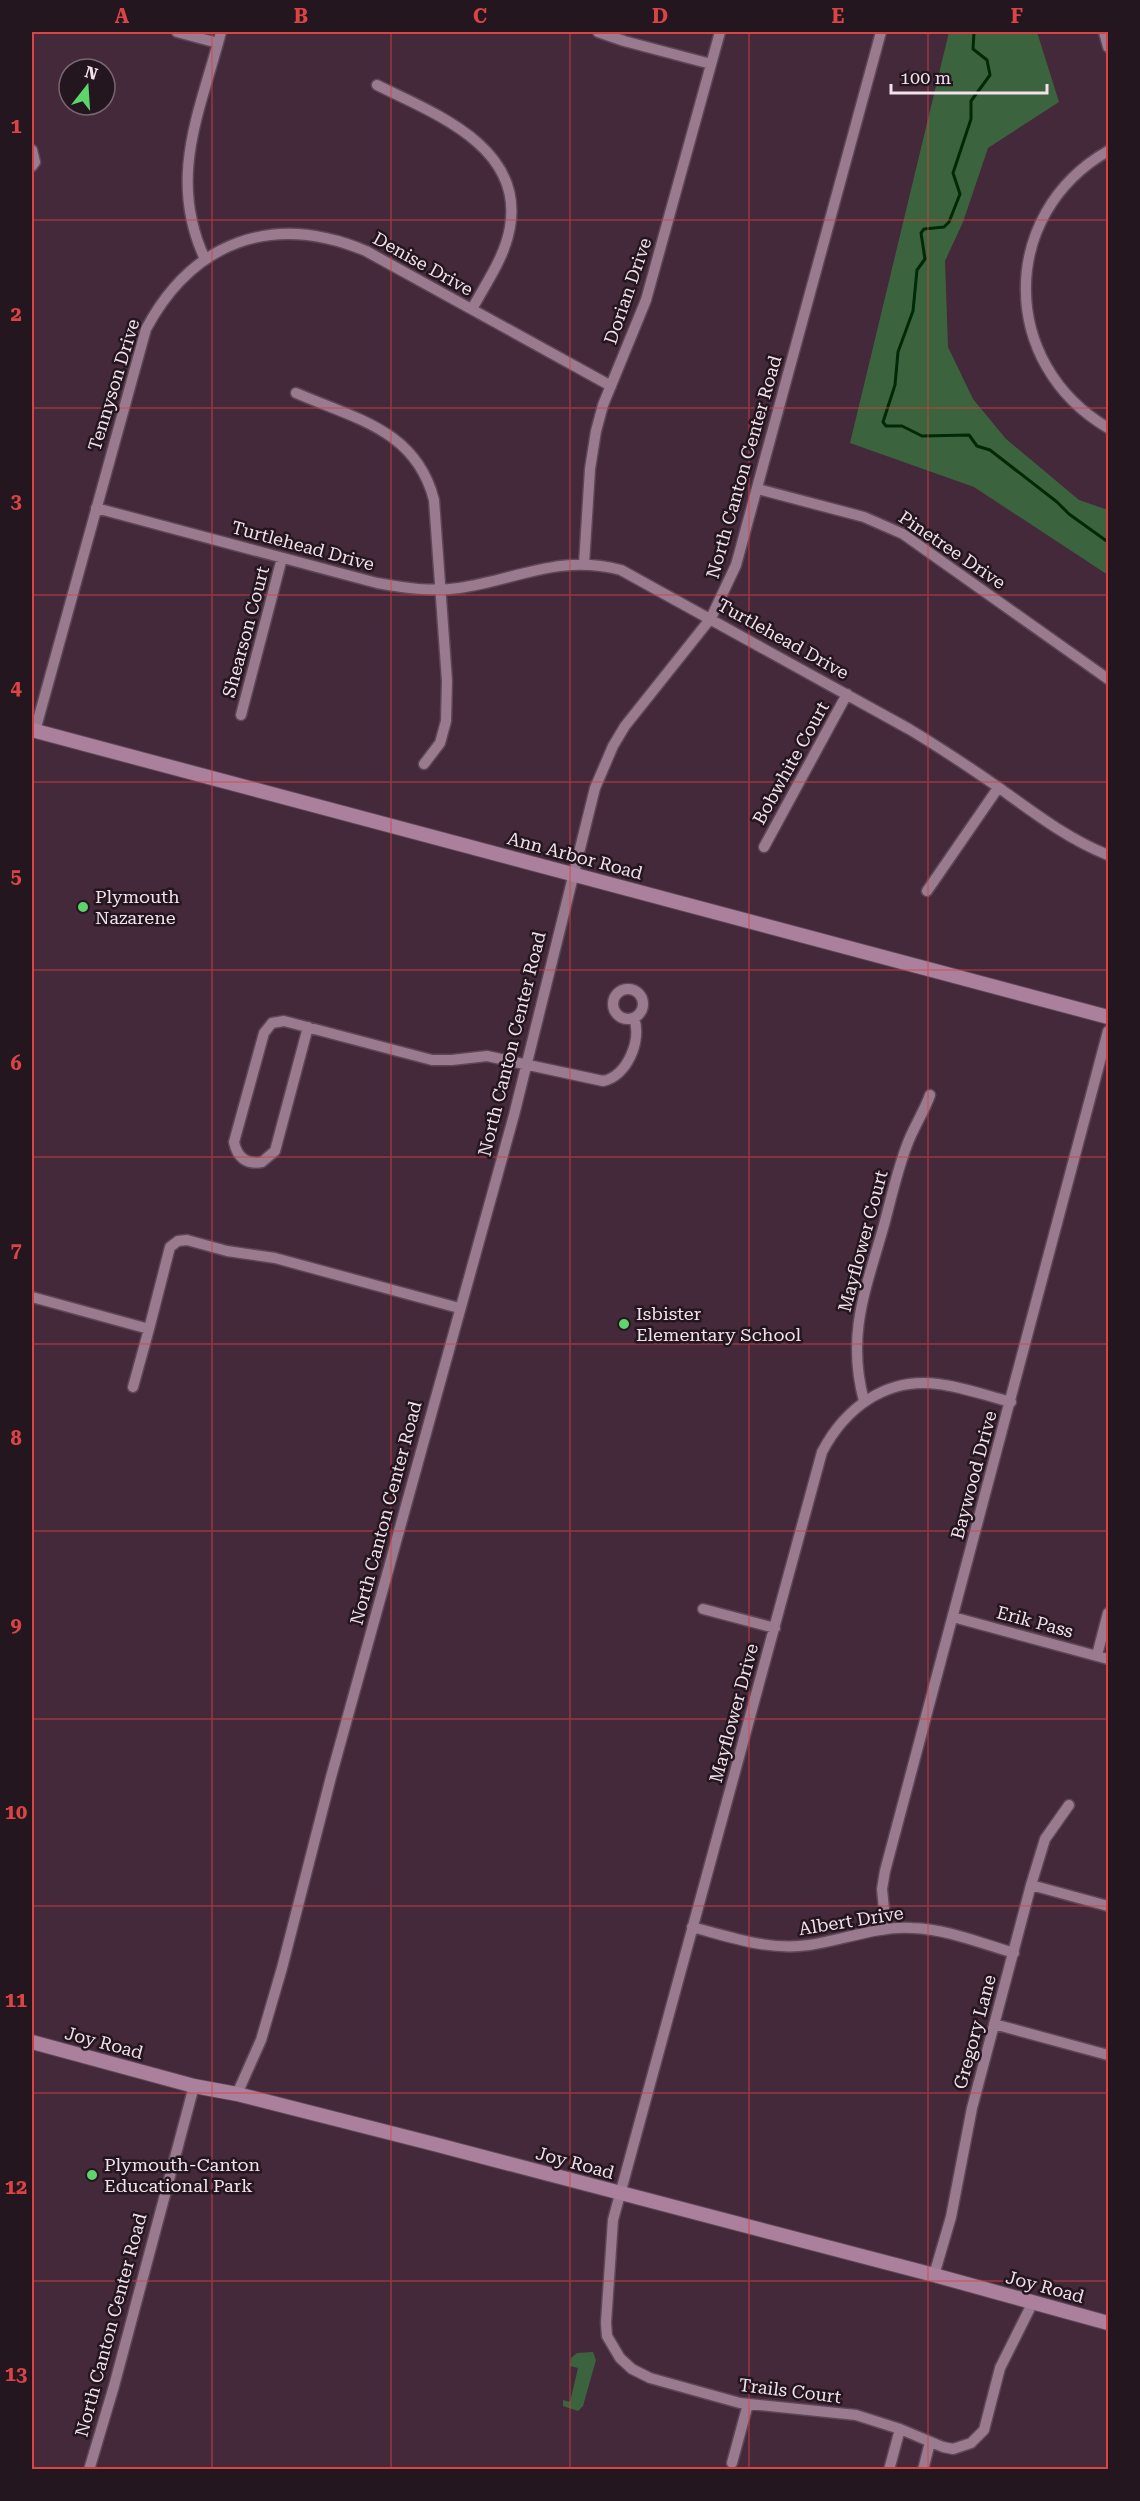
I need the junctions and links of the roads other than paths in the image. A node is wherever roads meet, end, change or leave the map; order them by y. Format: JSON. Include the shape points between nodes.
{"nodes":[{"id":1,"x":177,"y":32,"type":"edge"},
{"id":2,"x":598,"y":32,"type":"edge"},
{"id":3,"x":720,"y":32,"type":"edge"},
{"id":4,"x":881,"y":32,"type":"edge"},
{"id":5,"x":1104,"y":32,"type":"edge"},
{"id":6,"x":220,"y":37,"type":"edge"},
{"id":7,"x":1108,"y":47,"type":"edge"},
{"id":8,"x":711,"y":64,"type":"junction"},
{"id":9,"x":377,"y":84,"type":"dead end"},
{"id":10,"x":32,"y":150,"type":"edge"},
{"id":11,"x":1108,"y":151,"type":"edge"},
{"id":12,"x":32,"y":166,"type":"edge"},
{"id":13,"x":206,"y":259,"type":"junction"},
{"id":14,"x":472,"y":309,"type":"junction"},
{"id":15,"x":611,"y":386,"type":"junction"},
{"id":16,"x":296,"y":393,"type":"dead end"},
{"id":17,"x":1108,"y":428,"type":"edge"},
{"id":18,"x":758,"y":489,"type":"junction"},
{"id":19,"x":96,"y":508,"type":"junction"},
{"id":20,"x":282,"y":558,"type":"junction"},
{"id":21,"x":584,"y":564,"type":"junction"},
{"id":22,"x":441,"y":590,"type":"junction"},
{"id":23,"x":711,"y":618,"type":"junction"},
{"id":24,"x":1108,"y":679,"type":"edge"},
{"id":25,"x":847,"y":694,"type":"junction"},
{"id":26,"x":241,"y":715,"type":"dead end"},
{"id":27,"x":33,"y":731,"type":"edge"},
{"id":28,"x":424,"y":764,"type":"dead end"},
{"id":29,"x":998,"y":788,"type":"junction"},
{"id":30,"x":764,"y":847,"type":"dead end"},
{"id":31,"x":1108,"y":855,"type":"edge"},
{"id":32,"x":572,"y":873,"type":"junction"},
{"id":33,"x":927,"y":891,"type":"dead end"},
{"id":34,"x":1108,"y":1017,"type":"edge"},
{"id":35,"x":634,"y":1018,"type":"dead end"},
{"id":36,"x":308,"y":1026,"type":"junction"},
{"id":37,"x":1108,"y":1031,"type":"edge"},
{"id":38,"x":525,"y":1063,"type":"junction"},
{"id":39,"x":930,"y":1095,"type":"dead end"},
{"id":40,"x":32,"y":1297,"type":"edge"},
{"id":41,"x":459,"y":1308,"type":"junction"},
{"id":42,"x":149,"y":1329,"type":"junction"},
{"id":43,"x":133,"y":1387,"type":"dead end"},
{"id":44,"x":864,"y":1401,"type":"junction"},
{"id":45,"x":1011,"y":1402,"type":"junction"},
{"id":46,"x":703,"y":1609,"type":"dead end"},
{"id":47,"x":1108,"y":1613,"type":"edge"},
{"id":48,"x":953,"y":1617,"type":"junction"},
{"id":49,"x":775,"y":1628,"type":"junction"},
{"id":50,"x":1097,"y":1655,"type":"junction"},
{"id":51,"x":1108,"y":1659,"type":"edge"},
{"id":52,"x":1069,"y":1805,"type":"dead end"},
{"id":53,"x":1031,"y":1885,"type":"junction"},
{"id":54,"x":1108,"y":1906,"type":"edge"},
{"id":55,"x":692,"y":1927,"type":"junction"},
{"id":56,"x":886,"y":1929,"type":"junction"},
{"id":57,"x":1014,"y":1953,"type":"junction"},
{"id":58,"x":994,"y":2025,"type":"junction"},
{"id":59,"x":32,"y":2042,"type":"edge"},
{"id":60,"x":1108,"y":2055,"type":"edge"},
{"id":61,"x":194,"y":2086,"type":"junction"},
{"id":62,"x":237,"y":2094,"type":"junction"},
{"id":63,"x":621,"y":2193,"type":"junction"},
{"id":64,"x":934,"y":2275,"type":"junction"},
{"id":65,"x":1033,"y":2302,"type":"junction"},
{"id":66,"x":1108,"y":2323,"type":"edge"},
{"id":67,"x":748,"y":2404,"type":"junction"},
{"id":68,"x":900,"y":2429,"type":"junction"},
{"id":69,"x":930,"y":2442,"type":"junction"},
{"id":70,"x":732,"y":2463,"type":"dead end"},
{"id":71,"x":89,"y":2469,"type":"edge"},
{"id":72,"x":889,"y":2469,"type":"edge"},
{"id":73,"x":922,"y":2469,"type":"edge"}],
"edges":[{"from":1,"to":6,"type":"street"},
{"from":2,"to":8,"type":"street"},
{"from":3,"to":8,"type":"street","name":"Dorian Drive"},
{"from":4,"to":18,"type":"street","name":"North Canton Center Road"},
{"from":5,"to":7,"type":"street"},
{"from":6,"to":13,"type":"street","via":[[186,174],[190,218]]},
{"from":8,"to":15,"type":"street","name":"Dorian Drive","via":[[646,300]]},
{"from":9,"to":14,"type":"street","via":[[462,129],[484,147],[501,172],[510,198],[510,225],[498,262]]},
{"from":10,"to":12,"type":"street"},
{"from":11,"to":17,"type":"street","via":[[1070,180],[1046,212],[1031,246],[1025,286],[1029,321],[1042,359],[1064,392]]},
{"from":13,"to":14,"type":"street","name":"Denise Drive","via":[[257,237],[324,237],[366,251]]},
{"from":13,"to":19,"type":"street","name":"Tennyson Drive","via":[[169,291],[146,329]]},
{"from":14,"to":15,"type":"street","name":"Denise Drive"},
{"from":15,"to":21,"type":"street","name":"Dorian Drive","via":[[592,447]]},
{"from":16,"to":22,"type":"street","via":[[383,431],[417,460],[434,500]]},
{"from":18,"to":23,"type":"street","name":"North Canton Center Road","via":[[736,565]]},
{"from":18,"to":24,"type":"street","name":"Pinetree Drive","via":[[864,517],[903,534]]},
{"from":19,"to":20,"type":"street","name":"Turtlehead Drive"},
{"from":19,"to":27,"type":"street","name":"Tennyson Drive"},
{"from":20,"to":22,"type":"street","name":"Turtlehead Drive","via":[[377,583]]},
{"from":20,"to":26,"type":"street","name":"Shearson Court"},
{"from":21,"to":22,"type":"street","name":"Turtlehead Drive","via":[[551,566]]},
{"from":21,"to":23,"type":"street","name":"Turtlehead Drive","via":[[631,573]]},
{"from":22,"to":28,"type":"street","via":[[446,721],[440,744]]},
{"from":23,"to":25,"type":"street","name":"Turtlehead Drive"},
{"from":23,"to":32,"type":"street","name":"North Canton Center Road","via":[[635,712],[613,746],[595,788]]},
{"from":25,"to":29,"type":"street","name":"Turtlehead Drive","via":[[949,753]]},
{"from":25,"to":30,"type":"street","name":"Bobwhite Court"},
{"from":27,"to":32,"type":"street","name":"Ann Arbor Road"},
{"from":29,"to":31,"type":"street","name":"Turtlehead Drive","via":[[1052,826]]},
{"from":29,"to":33,"type":"street"},
{"from":32,"to":34,"type":"street","name":"Ann Arbor Road"},
{"from":32,"to":38,"type":"street","name":"North Canton Center Road"},
{"from":35,"to":38,"type":"street","via":[[638,1030],[632,1051],[619,1074],[610,1080],[595,1081]]},
{"from":36,"to":36,"type":"street","via":[[280,1021],[266,1030],[234,1142],[237,1154],[246,1161],[262,1162],[274,1151]]},
{"from":36,"to":38,"type":"street","via":[[432,1060],[487,1056]]},
{"from":37,"to":45,"type":"street","name":"Baywood Drive"},
{"from":38,"to":41,"type":"street","name":"North Canton Center Road"},
{"from":39,"to":44,"type":"street","name":"Mayflower Court","via":[[907,1144],[861,1306],[856,1360]]},
{"from":40,"to":42,"type":"street"},
{"from":41,"to":42,"type":"street","via":[[274,1258],[182,1240],[171,1247]]},
{"from":41,"to":62,"type":"street","name":"North Canton Center Road","via":[[282,1968],[261,2040]]},
{"from":42,"to":43,"type":"street"},
{"from":44,"to":45,"type":"street","name":"Mayflower Drive","via":[[892,1388],[925,1383]]},
{"from":44,"to":49,"type":"street","name":"Mayflower Drive","via":[[840,1423],[822,1452]]},
{"from":45,"to":48,"type":"street","name":"Baywood Drive"},
{"from":46,"to":49,"type":"street"},
{"from":47,"to":50,"type":"street"},
{"from":48,"to":50,"type":"street","name":"Erik Pass"},
{"from":48,"to":56,"type":"street","name":"Baywood Drive","via":[[885,1871],[882,1889]]},
{"from":49,"to":55,"type":"street","name":"Mayflower Drive"},
{"from":50,"to":51,"type":"street","name":"Erik Pass"},
{"from":52,"to":53,"type":"street","name":"Gregory Lane","via":[[1045,1839]]},
{"from":53,"to":54,"type":"street"},
{"from":53,"to":57,"type":"street","name":"Gregory Lane"},
{"from":55,"to":56,"type":"street","name":"Albert Drive","via":[[783,1947]]},
{"from":55,"to":63,"type":"street","name":"Mayflower Drive"},
{"from":56,"to":57,"type":"street","name":"Albert Drive","via":[[940,1931]]},
{"from":57,"to":58,"type":"street","name":"Gregory Lane"},
{"from":58,"to":60,"type":"street"},
{"from":58,"to":64,"type":"street","name":"Gregory Lane"},
{"from":59,"to":61,"type":"street","name":"Joy Road"},
{"from":61,"to":62,"type":"street","name":"Joy Road"},
{"from":61,"to":71,"type":"street","name":"North Canton Center Road"},
{"from":62,"to":63,"type":"street","name":"Joy Road"},
{"from":63,"to":64,"type":"street","name":"Joy Road"},
{"from":63,"to":67,"type":"street","name":"Trails Court","via":[[613,2220],[606,2307],[607,2333],[613,2349],[642,2375]]},
{"from":64,"to":65,"type":"street","name":"Joy Road"},
{"from":65,"to":66,"type":"street","name":"Joy Road"},
{"from":65,"to":69,"type":"street","name":"Trails Court","via":[[1000,2368],[980,2435],[953,2449]]},
{"from":67,"to":68,"type":"street","name":"Trails Court","via":[[856,2415]]},
{"from":67,"to":70,"type":"street"},
{"from":68,"to":69,"type":"street","name":"Trails Court"},
{"from":68,"to":72,"type":"street"},
{"from":69,"to":73,"type":"street"}]}
